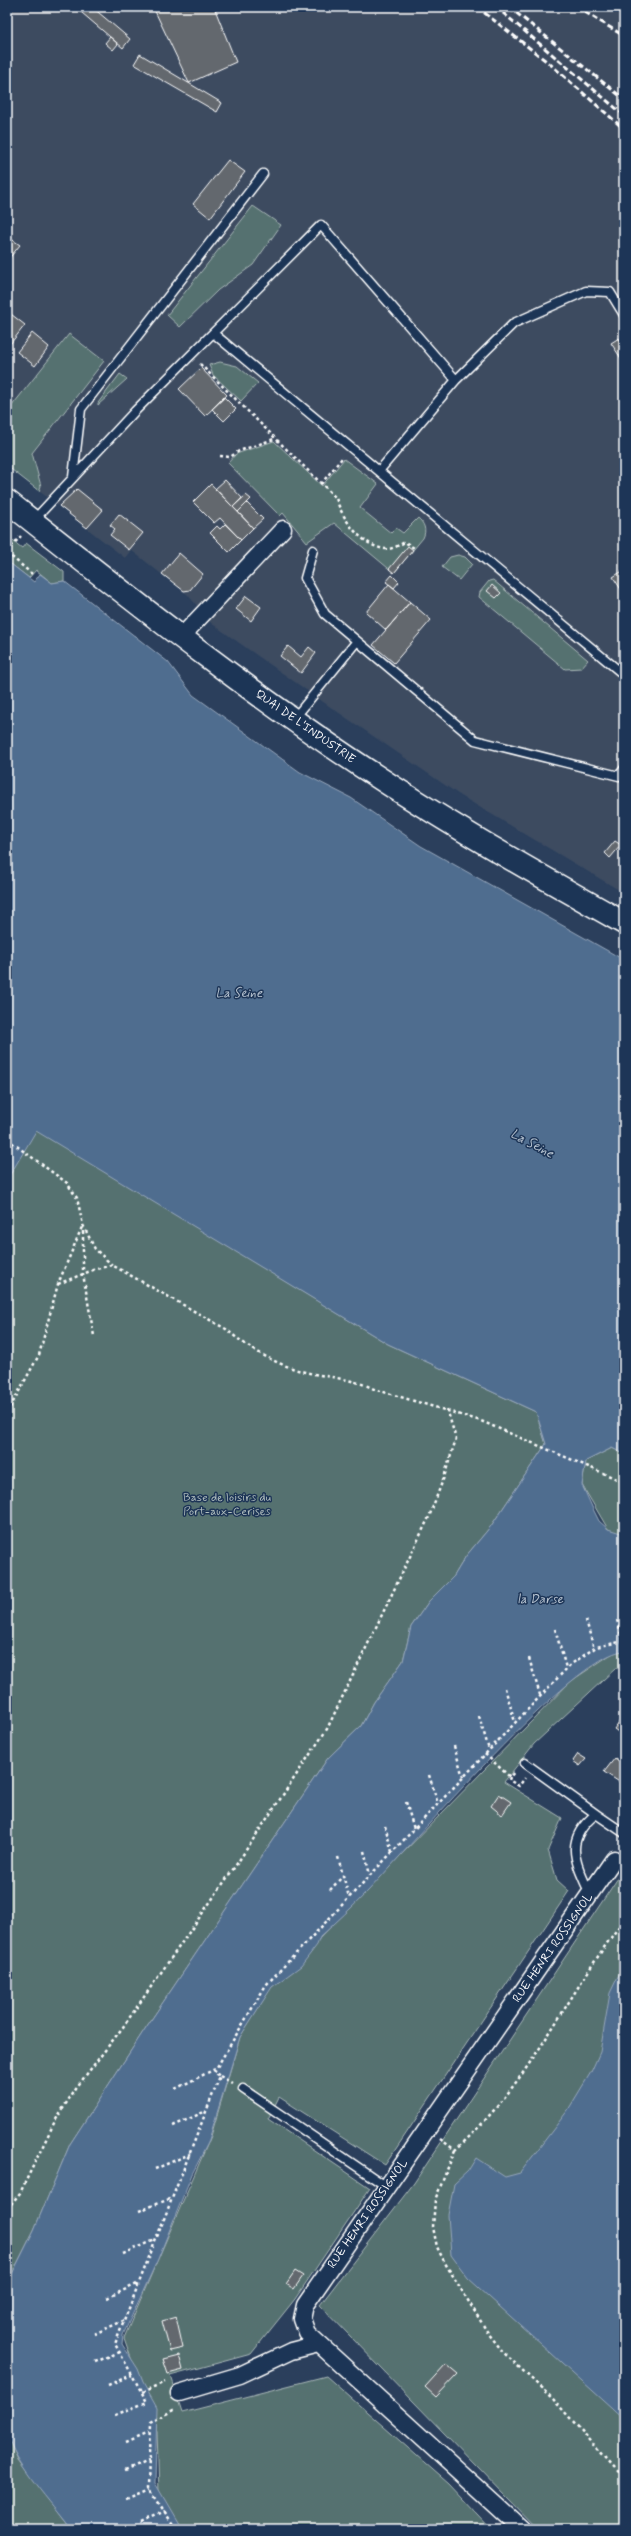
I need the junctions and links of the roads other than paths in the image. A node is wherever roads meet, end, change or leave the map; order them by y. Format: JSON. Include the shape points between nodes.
{"nodes":[{"id":1,"x":263,"y":174,"type":"dead end"},
{"id":2,"x":624,"y":315,"type":"edge"},
{"id":3,"x":213,"y":333,"type":"junction"},
{"id":4,"x":456,"y":380,"type":"junction"},
{"id":5,"x":379,"y":471,"type":"junction"},
{"id":6,"x":73,"y":477,"type":"junction"},
{"id":7,"x":7,"y":501,"type":"edge"},
{"id":8,"x":33,"y":522,"type":"junction"},
{"id":9,"x":283,"y":529,"type":"dead end"},
{"id":10,"x":313,"y":550,"type":"dead end"},
{"id":11,"x":181,"y":637,"type":"junction"},
{"id":12,"x":357,"y":641,"type":"junction"},
{"id":13,"x":624,"y":676,"type":"edge"},
{"id":14,"x":293,"y":720,"type":"junction"},
{"id":15,"x":624,"y":769,"type":"edge"},
{"id":16,"x":622,"y":918,"type":"edge"},
{"id":17,"x":525,"y":1763,"type":"dead end"},
{"id":18,"x":596,"y":1814,"type":"junction"},
{"id":19,"x":624,"y":1833,"type":"edge"},
{"id":20,"x":614,"y":1859,"type":"dead end"},
{"id":21,"x":590,"y":1894,"type":"junction"},
{"id":22,"x":243,"y":2089,"type":"dead end"},
{"id":23,"x":387,"y":2187,"type":"junction"},
{"id":24,"x":318,"y":2344,"type":"junction"},
{"id":25,"x":178,"y":2401,"type":"road end"},
{"id":26,"x":522,"y":2529,"type":"edge"}],
"edges":[{"from":1,"to":6,"type":"lane","via":[[80,409]]},
{"from":2,"to":4,"type":"lane","via":[[610,292],[586,291],[514,323]]},
{"from":3,"to":4,"type":"lane","via":[[321,226]]},
{"from":3,"to":5,"type":"lane"},
{"from":3,"to":6,"type":"lane"},
{"from":4,"to":5,"type":"lane"},
{"from":5,"to":13,"type":"lane"},
{"from":6,"to":8,"type":"lane"},
{"from":7,"to":8,"type":"main road","name":"QUAI DE L'INDUSTRIE"},
{"from":8,"to":11,"type":"main road","name":"QUAI DE L'INDUSTRIE"},
{"from":9,"to":11,"type":"street"},
{"from":10,"to":12,"type":"lane","via":[[305,578],[325,614]]},
{"from":11,"to":14,"type":"main road","name":"QUAI DE L'INDUSTRIE"},
{"from":12,"to":14,"type":"lane"},
{"from":12,"to":15,"type":"lane","via":[[475,740],[619,776]]},
{"from":14,"to":16,"type":"main road","name":"QUAI DE L'INDUSTRIE","via":[[496,850]]},
{"from":17,"to":18,"type":"lane"},
{"from":18,"to":19,"type":"lane"},
{"from":18,"to":21,"type":"lane","via":[[580,1829],[574,1845],[575,1858]]},
{"from":20,"to":21,"type":"street","name":"RUE HENRI ROSSIGNOL"},
{"from":21,"to":23,"type":"street","name":"RUE HENRI ROSSIGNOL"},
{"from":22,"to":23,"type":"lane"},
{"from":23,"to":24,"type":"street","name":"RUE HENRI ROSSIGNOL","via":[[305,2305],[302,2319],[307,2333]]},
{"from":24,"to":25,"type":"street","via":[[292,2351]]},
{"from":24,"to":26,"type":"street","name":"RUE HENRI ROSSIGNOL"}]}
